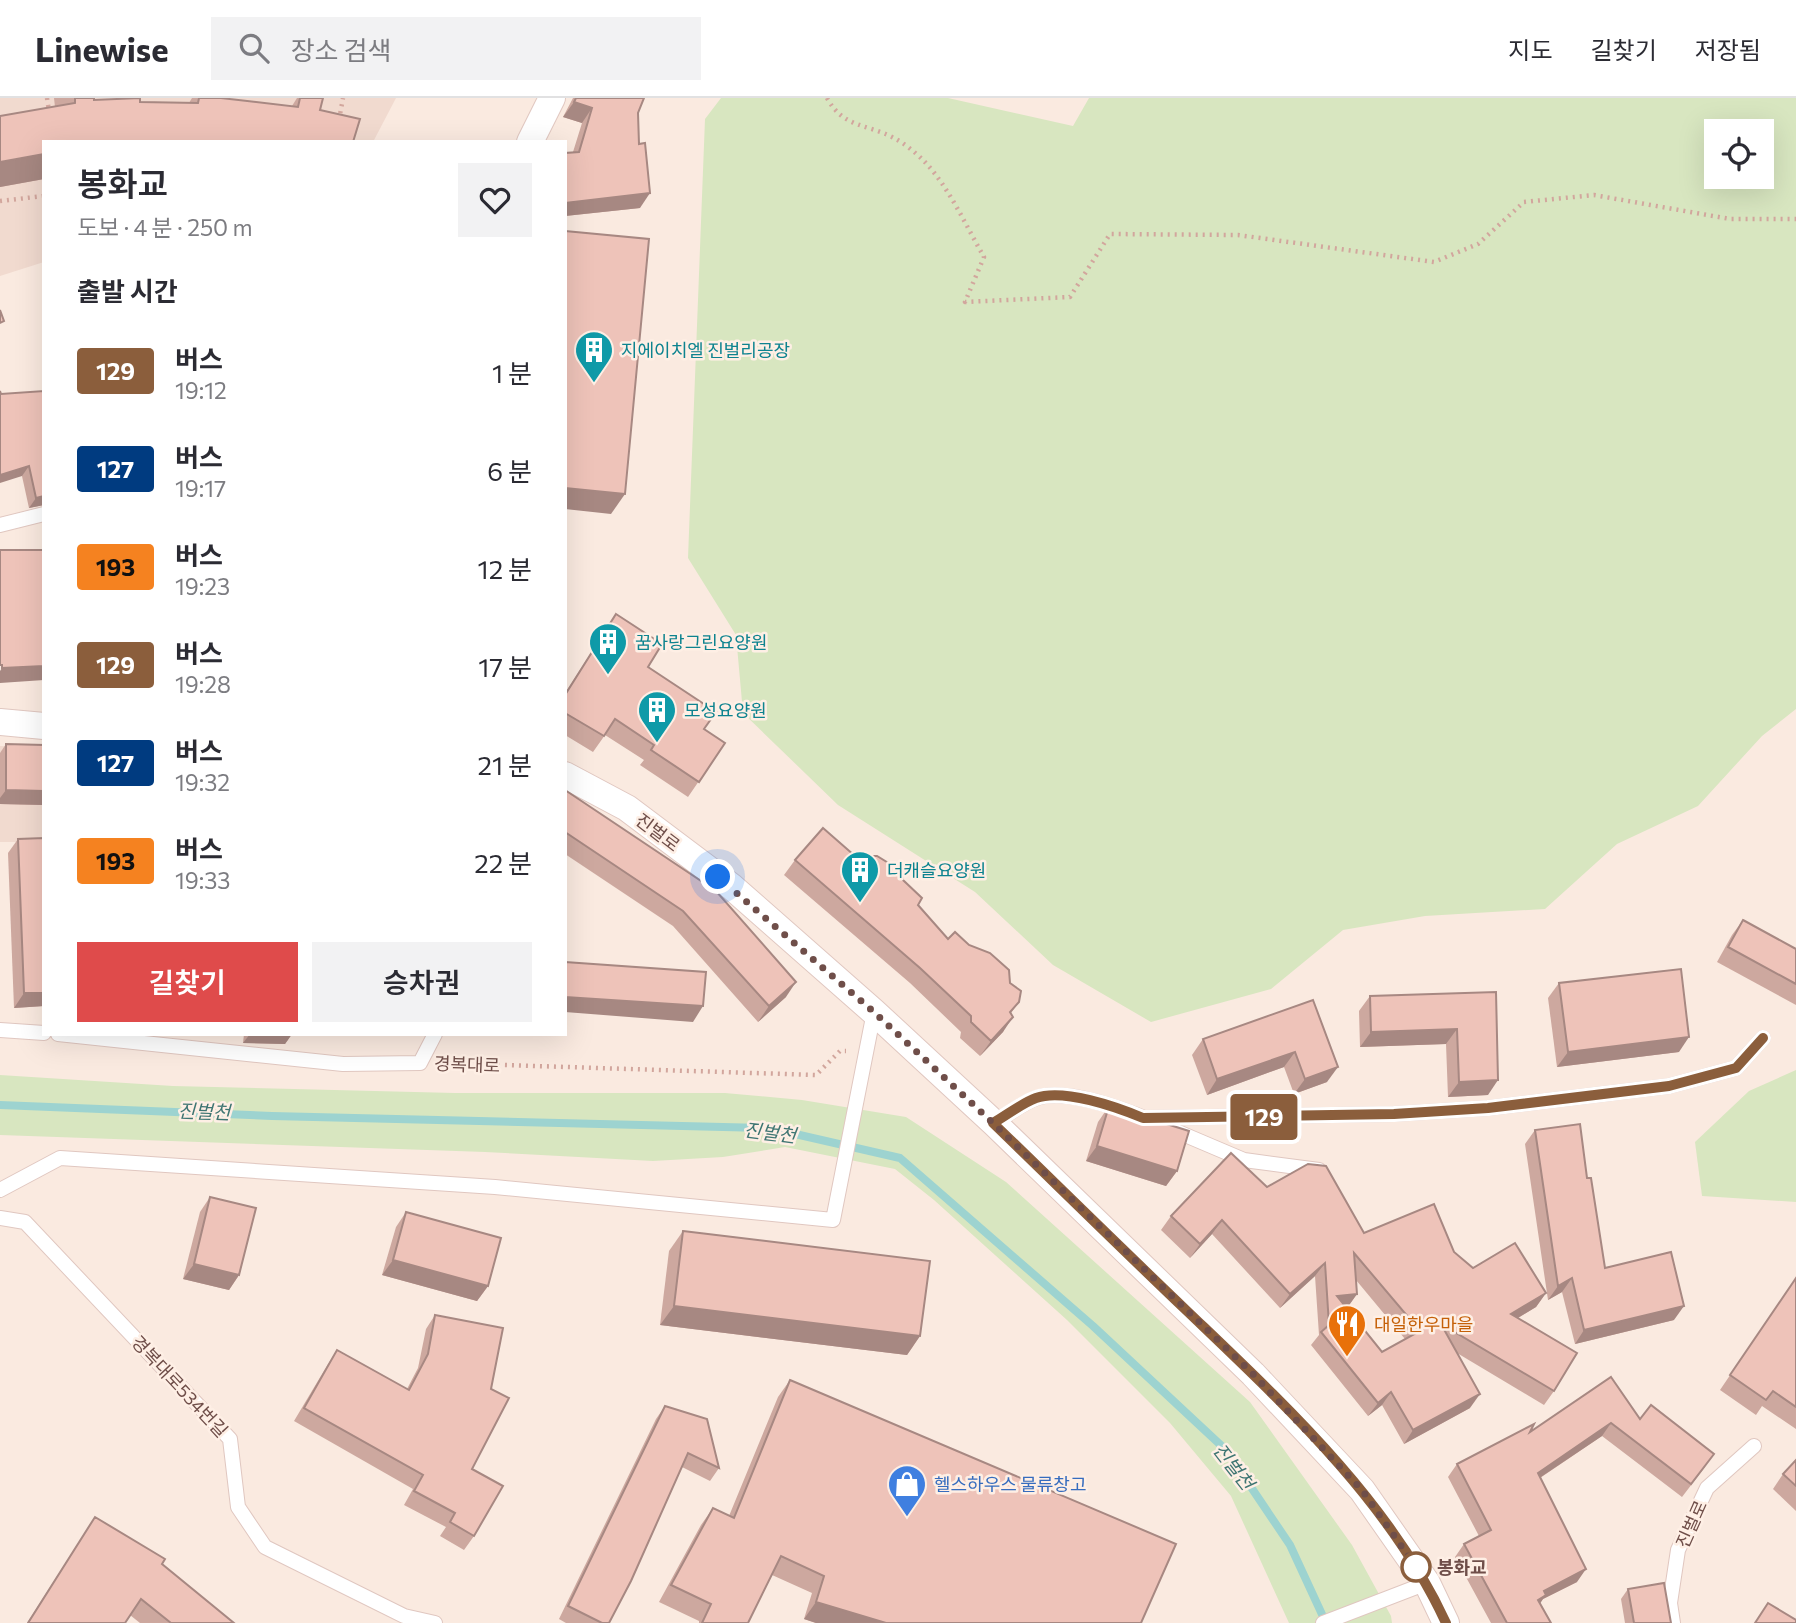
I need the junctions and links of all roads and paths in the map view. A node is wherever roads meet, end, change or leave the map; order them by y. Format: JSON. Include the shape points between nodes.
{"nodes":[{"id":1,"x":47,"y":98,"type":"edge"},
{"id":2,"x":343,"y":98,"type":"edge"},
{"id":3,"x":552,"y":98,"type":"edge"},
{"id":4,"x":827,"y":98,"type":"edge"},
{"id":5,"x":50,"y":120,"type":"edge"},
{"id":6,"x":338,"y":125,"type":"edge"},
{"id":7,"x":531,"y":140,"type":"edge"},
{"id":8,"x":42,"y":195,"type":"edge"},
{"id":9,"x":0,"y":201,"type":"edge"},
{"id":10,"x":1796,"y":219,"type":"edge"},
{"id":11,"x":42,"y":514,"type":"edge"},
{"id":12,"x":0,"y":525,"type":"edge"},
{"id":13,"x":0,"y":722,"type":"edge"},
{"id":14,"x":42,"y":726,"type":"edge"},
{"id":15,"x":567,"y":776,"type":"edge"},
{"id":16,"x":874,"y":1012,"type":"junction"},
{"id":17,"x":0,"y":1030,"type":"edge"},
{"id":18,"x":42,"y":1033,"type":"edge"},
{"id":19,"x":77,"y":1036,"type":"edge"},
{"id":20,"x":434,"y":1036,"type":"edge"},
{"id":21,"x":1763,"y":1038,"type":"dead end"},
{"id":22,"x":866,"y":1051,"type":"junction"},
{"id":23,"x":421,"y":1063,"type":"junction"},
{"id":24,"x":1143,"y":1118,"type":"junction"},
{"id":25,"x":993,"y":1123,"type":"junction"},
{"id":26,"x":1327,"y":1171,"type":"edge"},
{"id":27,"x":0,"y":1190,"type":"edge"},
{"id":28,"x":0,"y":1218,"type":"edge"},
{"id":29,"x":1754,"y":1446,"type":"dead end"},
{"id":30,"x":1427,"y":1583,"type":"junction"},
{"id":31,"x":435,"y":1623,"type":"edge"},
{"id":32,"x":1323,"y":1623,"type":"edge"},
{"id":33,"x":1446,"y":1623,"type":"edge"},
{"id":34,"x":1673,"y":1623,"type":"edge"}],
"edges":[{"from":1,"to":5,"type":"path"},
{"from":2,"to":6,"type":"path"},
{"from":3,"to":7,"type":"street"},
{"from":4,"to":10,"type":"path","via":[[834,112],[894,138],[924,161],[944,188],[984,257],[965,302],[1070,297],[1110,234],[1238,235],[1434,262],[1478,244],[1524,202],[1594,195],[1730,219]]},
{"from":8,"to":9,"type":"path"},
{"from":11,"to":12,"type":"lane"},
{"from":13,"to":14,"type":"street"},
{"from":15,"to":16,"type":"street","name":"진벌로","via":[[626,808],[732,887]]},
{"from":16,"to":22,"type":"lane"},
{"from":16,"to":25,"type":"street","name":"진벌로"},
{"from":17,"to":18,"type":"lane"},
{"from":19,"to":23,"type":"lane","name":"경복대로","via":[[344,1064]]},
{"from":20,"to":23,"type":"lane"},
{"from":21,"to":24,"type":"lane","via":[[1736,1068],[1669,1086],[1434,1112]]},
{"from":22,"to":23,"type":"path","name":"경복대로","via":[[839,1051],[816,1075]]},
{"from":22,"to":27,"type":"lane","via":[[833,1220],[495,1187],[60,1158]]},
{"from":24,"to":25,"type":"lane","via":[[1070,1096],[1038,1097]]},
{"from":24,"to":26,"type":"lane","via":[[1244,1160]]},
{"from":25,"to":30,"type":"street","name":"진벌로","via":[[1262,1383],[1362,1490]]},
{"from":28,"to":31,"type":"lane","name":"경복대로534번길","via":[[25,1222],[230,1439],[238,1507],[265,1547],[404,1616]]},
{"from":29,"to":34,"type":"lane","name":"진벌로","via":[[1707,1488],[1678,1550],[1670,1603]]},
{"from":30,"to":32,"type":"lane"},
{"from":30,"to":33,"type":"street","name":"진벌로"}]}
